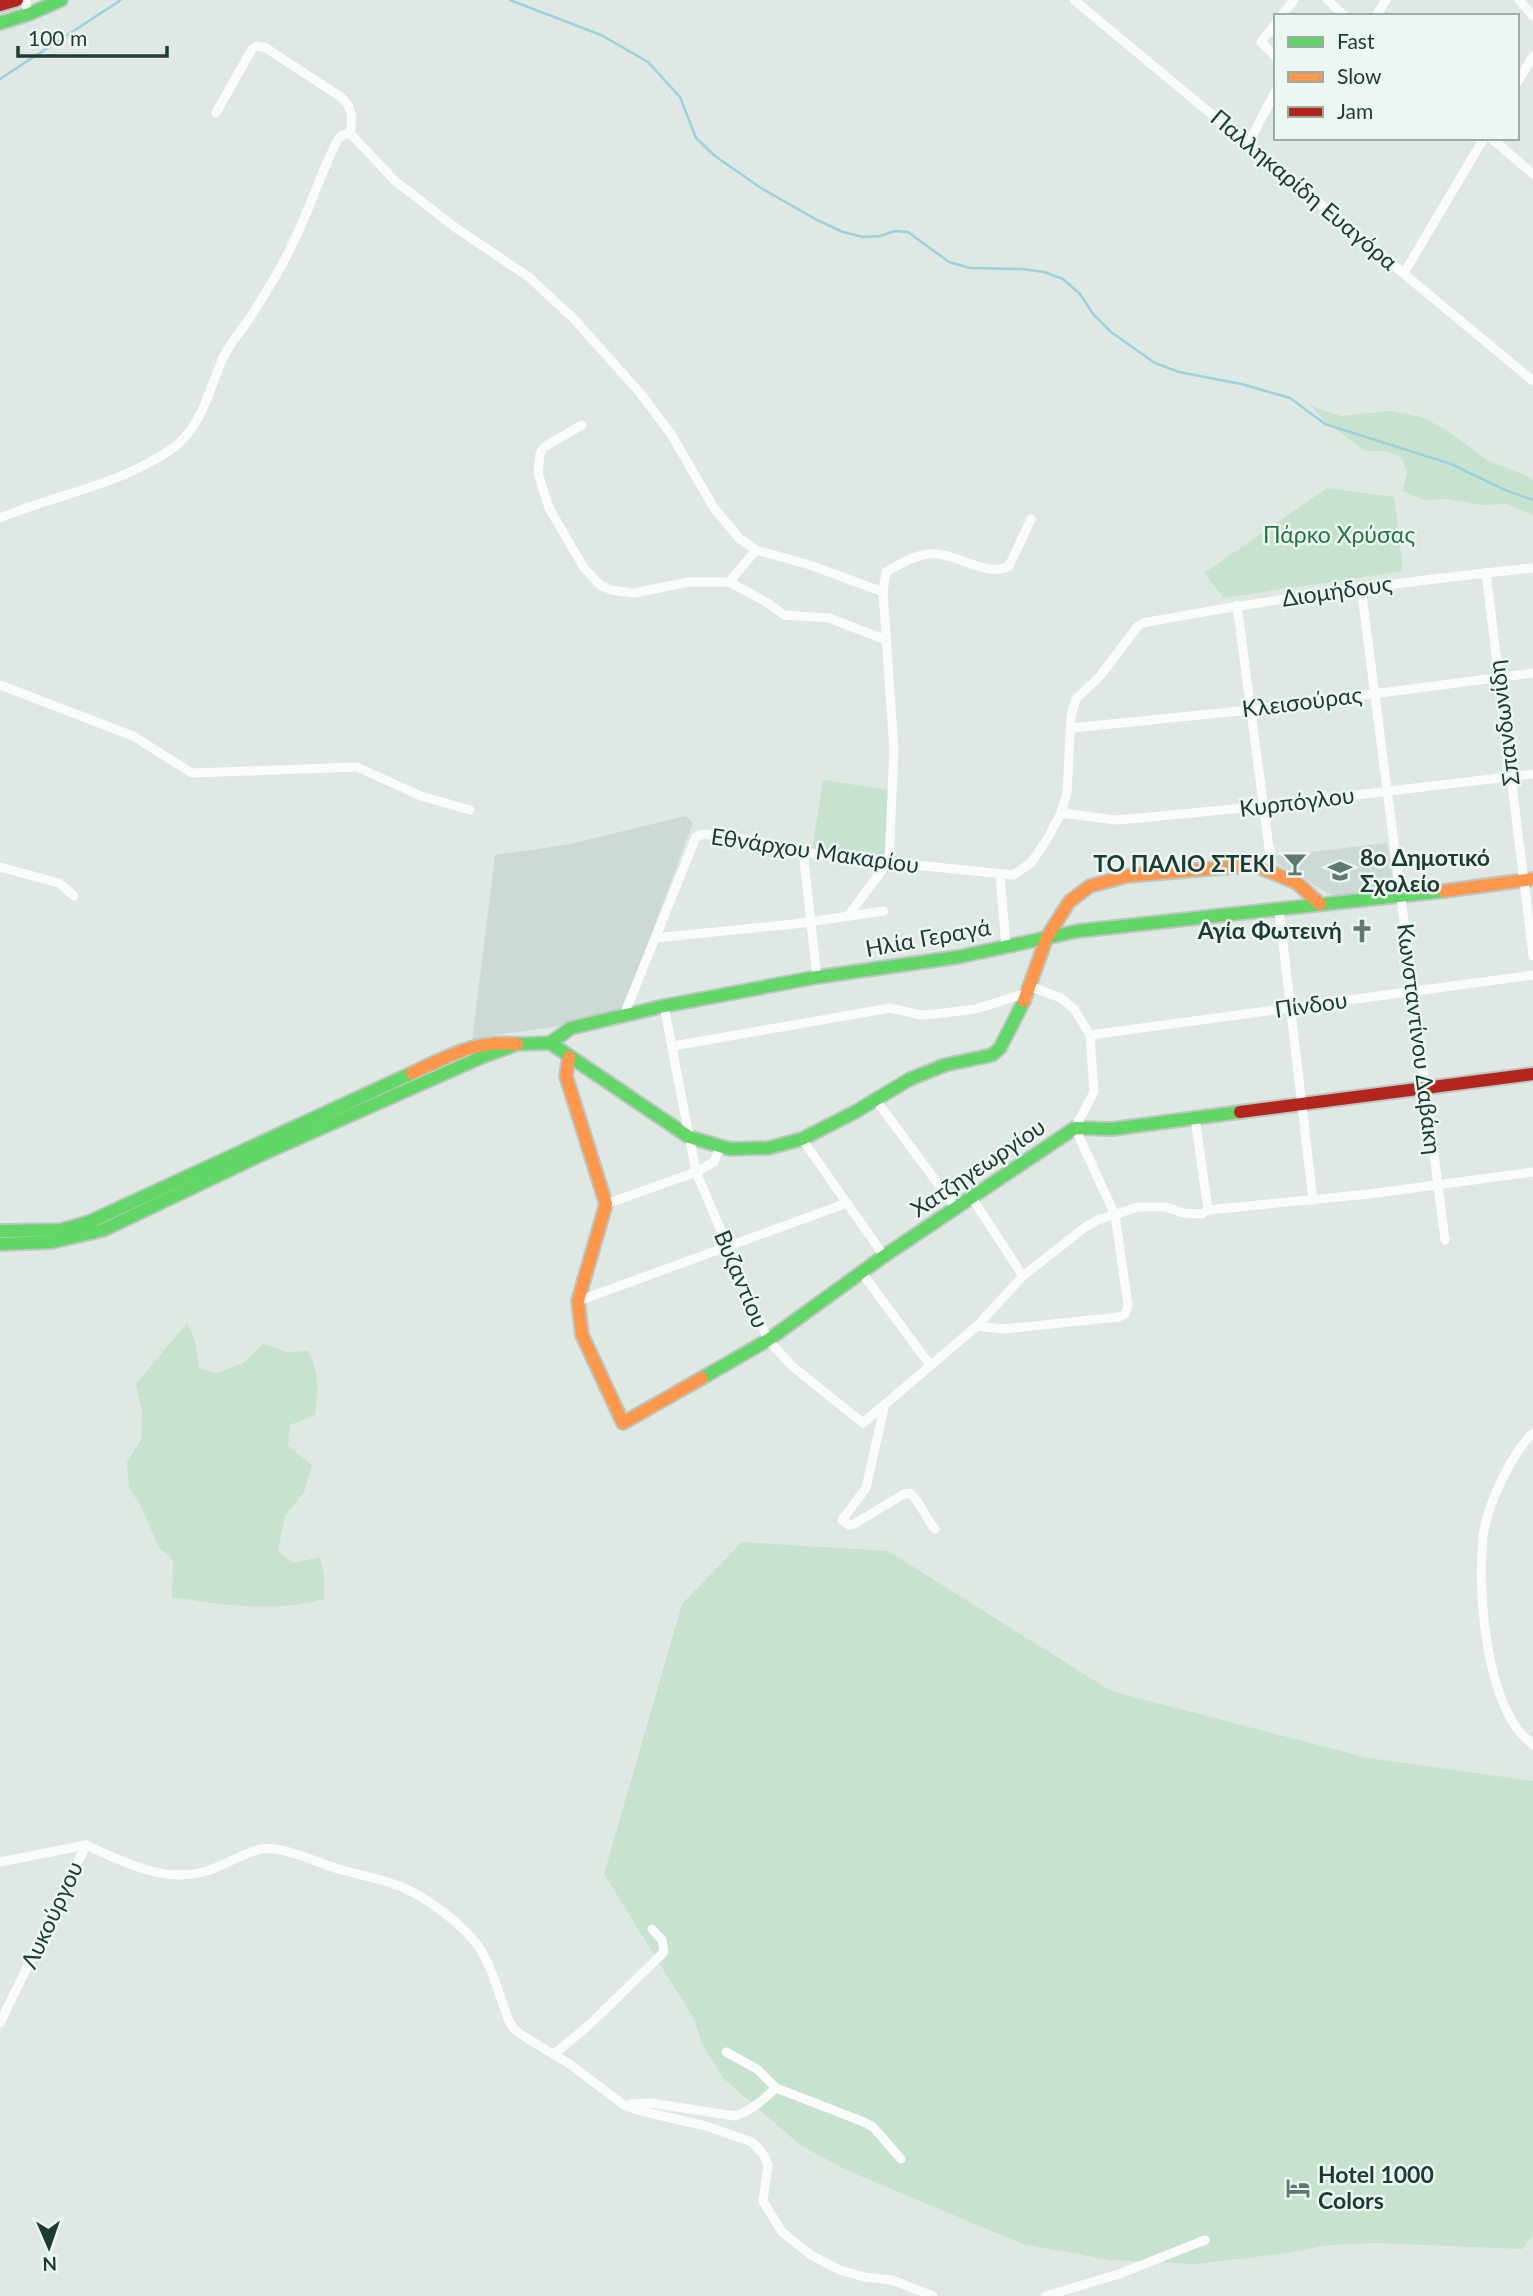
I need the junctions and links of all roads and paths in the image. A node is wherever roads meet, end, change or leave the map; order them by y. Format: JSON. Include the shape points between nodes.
{"nodes":[{"id":1,"x":16,"y":0,"type":"edge"},
{"id":2,"x":25,"y":0,"type":"edge"},
{"id":3,"x":61,"y":0,"type":"edge"},
{"id":4,"x":1074,"y":0,"type":"edge"},
{"id":5,"x":1294,"y":0,"type":"edge"},
{"id":6,"x":1327,"y":0,"type":"edge"},
{"id":7,"x":1519,"y":0,"type":"edge"},
{"id":8,"x":0,"y":5,"type":"edge"},
{"id":9,"x":30,"y":14,"type":"junction"},
{"id":10,"x":1283,"y":14,"type":"edge"},
{"id":11,"x":1343,"y":14,"type":"edge"},
{"id":12,"x":1533,"y":16,"type":"edge"},
{"id":13,"x":0,"y":23,"type":"edge"},
{"id":14,"x":1274,"y":26,"type":"edge"},
{"id":15,"x":1274,"y":55,"type":"edge"},
{"id":16,"x":1533,"y":56,"type":"edge"},
{"id":17,"x":1519,"y":80,"type":"edge"},
{"id":18,"x":1274,"y":94,"type":"edge"},
{"id":19,"x":216,"y":113,"type":"dead end"},
{"id":20,"x":350,"y":133,"type":"junction"},
{"id":21,"x":1483,"y":140,"type":"edge"},
{"id":22,"x":1493,"y":140,"type":"edge"},
{"id":23,"x":1248,"y":144,"type":"junction"},
{"id":24,"x":1533,"y":174,"type":"edge"},
{"id":25,"x":1404,"y":273,"type":"junction"},
{"id":26,"x":1533,"y":381,"type":"edge"},
{"id":27,"x":582,"y":425,"type":"dead end"},
{"id":28,"x":0,"y":518,"type":"edge"},
{"id":29,"x":1031,"y":519,"type":"dead end"},
{"id":30,"x":756,"y":550,"type":"junction"},
{"id":31,"x":1532,"y":568,"type":"edge"},
{"id":32,"x":1486,"y":572,"type":"junction"},
{"id":33,"x":729,"y":582,"type":"junction"},
{"id":34,"x":1361,"y":587,"type":"junction"},
{"id":35,"x":883,"y":592,"type":"junction"},
{"id":36,"x":1237,"y":605,"type":"junction"},
{"id":37,"x":886,"y":640,"type":"junction"},
{"id":38,"x":1533,"y":673,"type":"edge"},
{"id":39,"x":1499,"y":677,"type":"junction"},
{"id":40,"x":0,"y":685,"type":"edge"},
{"id":41,"x":1374,"y":693,"type":"junction"},
{"id":42,"x":1250,"y":710,"type":"junction"},
{"id":43,"x":1071,"y":728,"type":"junction"},
{"id":44,"x":1533,"y":774,"type":"edge"},
{"id":45,"x":1510,"y":776,"type":"junction"},
{"id":46,"x":1389,"y":791,"type":"junction"},
{"id":47,"x":1264,"y":806,"type":"junction"},
{"id":48,"x":470,"y":810,"type":"dead end"},
{"id":49,"x":1061,"y":813,"type":"junction"},
{"id":50,"x":803,"y":851,"type":"junction"},
{"id":51,"x":889,"y":861,"type":"junction"},
{"id":52,"x":0,"y":867,"type":"edge"},
{"id":53,"x":1269,"y":869,"type":"junction"},
{"id":54,"x":1000,"y":875,"type":"junction"},
{"id":55,"x":1528,"y":879,"type":"edge"},
{"id":56,"x":74,"y":896,"type":"dead end"},
{"id":57,"x":1401,"y":896,"type":"junction"},
{"id":58,"x":1320,"y":904,"type":"junction"},
{"id":59,"x":1279,"y":909,"type":"junction"},
{"id":60,"x":884,"y":911,"type":"dead end"},
{"id":61,"x":848,"y":916,"type":"junction"},
{"id":62,"x":811,"y":922,"type":"junction"},
{"id":63,"x":1047,"y":937,"type":"junction"},
{"id":64,"x":655,"y":938,"type":"junction"},
{"id":65,"x":1006,"y":946,"type":"junction"},
{"id":66,"x":1533,"y":956,"type":"edge"},
{"id":67,"x":1533,"y":975,"type":"edge"},
{"id":68,"x":817,"y":977,"type":"junction"},
{"id":69,"x":1028,"y":989,"type":"junction"},
{"id":70,"x":1412,"y":991,"type":"junction"},
{"id":71,"x":664,"y":1006,"type":"junction"},
{"id":72,"x":1290,"y":1008,"type":"junction"},
{"id":73,"x":624,"y":1015,"type":"junction"},
{"id":74,"x":1090,"y":1035,"type":"junction"},
{"id":75,"x":550,"y":1043,"type":"junction"},
{"id":76,"x":517,"y":1044,"type":"junction"},
{"id":77,"x":673,"y":1046,"type":"junction"},
{"id":78,"x":569,"y":1057,"type":"junction"},
{"id":79,"x":1533,"y":1074,"type":"edge"},
{"id":80,"x":1425,"y":1088,"type":"junction"},
{"id":81,"x":875,"y":1099,"type":"junction"},
{"id":82,"x":1301,"y":1104,"type":"junction"},
{"id":83,"x":1195,"y":1118,"type":"junction"},
{"id":84,"x":1075,"y":1128,"type":"junction"},
{"id":85,"x":689,"y":1137,"type":"junction"},
{"id":86,"x":802,"y":1139,"type":"junction"},
{"id":87,"x":720,"y":1147,"type":"junction"},
{"id":88,"x":696,"y":1172,"type":"junction"},
{"id":89,"x":1533,"y":1172,"type":"edge"},
{"id":90,"x":1437,"y":1186,"type":"junction"},
{"id":91,"x":972,"y":1198,"type":"junction"},
{"id":92,"x":1313,"y":1200,"type":"junction"},
{"id":93,"x":847,"y":1203,"type":"junction"},
{"id":94,"x":606,"y":1204,"type":"junction"},
{"id":95,"x":956,"y":1208,"type":"junction"},
{"id":96,"x":1208,"y":1210,"type":"junction"},
{"id":97,"x":1115,"y":1215,"type":"junction"},
{"id":98,"x":0,"y":1231,"type":"edge"},
{"id":99,"x":1445,"y":1240,"type":"dead end"},
{"id":100,"x":0,"y":1244,"type":"edge"},
{"id":101,"x":727,"y":1246,"type":"junction"},
{"id":102,"x":884,"y":1256,"type":"junction"},
{"id":103,"x":862,"y":1273,"type":"junction"},
{"id":104,"x":1023,"y":1276,"type":"junction"},
{"id":105,"x":578,"y":1301,"type":"junction"},
{"id":106,"x":977,"y":1326,"type":"junction"},
{"id":107,"x":768,"y":1340,"type":"junction"},
{"id":108,"x":930,"y":1365,"type":"junction"},
{"id":109,"x":885,"y":1404,"type":"junction"},
{"id":110,"x":1533,"y":1433,"type":"edge"},
{"id":111,"x":935,"y":1530,"type":"dead end"},
{"id":112,"x":1533,"y":1745,"type":"edge"},
{"id":113,"x":86,"y":1845,"type":"junction"},
{"id":114,"x":0,"y":1862,"type":"edge"},
{"id":115,"x":652,"y":1929,"type":"dead end"},
{"id":116,"x":0,"y":2023,"type":"edge"},
{"id":117,"x":726,"y":2052,"type":"dead end"},
{"id":118,"x":554,"y":2054,"type":"junction"},
{"id":119,"x":776,"y":2088,"type":"junction"},
{"id":120,"x":624,"y":2105,"type":"junction"},
{"id":121,"x":901,"y":2159,"type":"dead end"},
{"id":122,"x":1205,"y":2240,"type":"dead end"},
{"id":123,"x":933,"y":2296,"type":"edge"},
{"id":124,"x":1046,"y":2296,"type":"edge"}],
"edges":[{"from":1,"to":8,"type":"street"},
{"from":2,"to":9,"type":"street"},
{"from":3,"to":9,"type":"street"},
{"from":4,"to":23,"type":"street","name":"Παλληκαρίδη Ευαγόρα"},
{"from":5,"to":10,"type":"street"},
{"from":6,"to":11,"type":"street"},
{"from":7,"to":12,"type":"street"},
{"from":9,"to":13,"type":"street"},
{"from":14,"to":15,"type":"street","via":[[1261,42]]},
{"from":16,"to":17,"type":"street"},
{"from":18,"to":23,"type":"street"},
{"from":19,"to":20,"type":"street","via":[[257,46],[341,97],[350,106]]},
{"from":20,"to":28,"type":"street","via":[[338,139],[291,249],[225,354],[188,435],[172,449],[117,478]]},
{"from":20,"to":30,"type":"street","via":[[394,180],[530,278],[574,319],[671,433],[714,508]]},
{"from":21,"to":25,"type":"street"},
{"from":22,"to":24,"type":"street"},
{"from":23,"to":25,"type":"street","name":"Παλληκαρίδη Ευαγόρα"},
{"from":25,"to":26,"type":"street","name":"Παλληκαρίδη Ευαγόρα"},
{"from":27,"to":33,"type":"street","via":[[544,447],[538,473],[549,508],[591,577],[622,593],[689,582]]},
{"from":29,"to":35,"type":"street","via":[[1009,566],[1001,570],[929,553],[886,572]]},
{"from":30,"to":33,"type":"street"},
{"from":30,"to":35,"type":"street"},
{"from":31,"to":32,"type":"street","name":"Διομήδους"},
{"from":32,"to":34,"type":"street","name":"Διομήδους"},
{"from":32,"to":39,"type":"street","name":"Σπανδωνίδη"},
{"from":33,"to":37,"type":"street","via":[[784,615],[829,618]]},
{"from":34,"to":36,"type":"street","name":"Διομήδους"},
{"from":34,"to":41,"type":"street","name":"Κωνσταντίνου Δαβάκη"},
{"from":35,"to":37,"type":"street"},
{"from":36,"to":42,"type":"street"},
{"from":36,"to":43,"type":"street","name":"Διομήδους","via":[[1138,626],[1076,699]]},
{"from":37,"to":51,"type":"street","via":[[894,750]]},
{"from":38,"to":39,"type":"street","name":"Κλεισούρας"},
{"from":39,"to":41,"type":"street","name":"Κλεισούρας"},
{"from":39,"to":45,"type":"street","name":"Σπανδωνίδη"},
{"from":40,"to":48,"type":"street","via":[[133,736],[192,773],[357,767],[421,796]]},
{"from":41,"to":42,"type":"street","name":"Κλεισούρας"},
{"from":41,"to":46,"type":"street","name":"Κωνσταντίνου Δαβάκη"},
{"from":42,"to":43,"type":"street","name":"Κλεισούρας"},
{"from":42,"to":47,"type":"street"},
{"from":43,"to":49,"type":"street","via":[[1069,777]]},
{"from":44,"to":45,"type":"street","name":"Κυρπόγλου"},
{"from":45,"to":46,"type":"street","name":"Κυρπόγλου"},
{"from":45,"to":55,"type":"street","name":"Σπανδωνίδη"},
{"from":46,"to":47,"type":"street","name":"Κυρπόγλου"},
{"from":46,"to":57,"type":"street","name":"Κωνσταντίνου Δαβάκη"},
{"from":47,"to":49,"type":"street","name":"Κυρπόγλου","via":[[1116,820]]},
{"from":47,"to":53,"type":"street"},
{"from":49,"to":54,"type":"street","via":[[1031,863],[1013,875]]},
{"from":50,"to":51,"type":"street","name":"Εθνάρχου Μακαρίου"},
{"from":50,"to":62,"type":"street"},
{"from":50,"to":64,"type":"street","name":"Εθνάρχου Μακαρίου","via":[[750,840],[696,837]]},
{"from":51,"to":54,"type":"street","name":"Εθνάρχου Μακαρίου"},
{"from":51,"to":61,"type":"street"},
{"from":52,"to":56,"type":"street","via":[[59,883]]},
{"from":53,"to":58,"type":"street","via":[[1297,883]]},
{"from":53,"to":63,"type":"street","via":[[1254,864],[1108,880],[1090,886],[1069,902]]},
{"from":54,"to":65,"type":"street"},
{"from":55,"to":57,"type":"street","name":"Ηλία Γεραγά"},
{"from":55,"to":66,"type":"street","name":"Σπανδωνίδη"},
{"from":57,"to":58,"type":"street","name":"Ηλία Γεραγά"},
{"from":57,"to":70,"type":"street","name":"Κωνσταντίνου Δαβάκη"},
{"from":58,"to":59,"type":"street","name":"Ηλία Γεραγά"},
{"from":59,"to":63,"type":"street","name":"Ηλία Γεραγά"},
{"from":59,"to":72,"type":"street"},
{"from":60,"to":61,"type":"street"},
{"from":61,"to":62,"type":"street"},
{"from":62,"to":64,"type":"street"},
{"from":62,"to":68,"type":"street"},
{"from":63,"to":65,"type":"street","name":"Ηλία Γεραγά"},
{"from":63,"to":69,"type":"street"},
{"from":64,"to":73,"type":"street","name":"Εθνάρχου Μακαρίου"},
{"from":65,"to":68,"type":"street","name":"Ηλία Γεραγά"},
{"from":67,"to":70,"type":"street","name":"Πίνδου"},
{"from":68,"to":71,"type":"street","name":"Ηλία Γεραγά"},
{"from":69,"to":74,"type":"street","via":[[1068,1003]]},
{"from":69,"to":77,"type":"street","via":[[976,1009],[921,1015],[890,1008]]},
{"from":69,"to":81,"type":"street","via":[[1009,1035],[992,1055],[945,1065]]},
{"from":70,"to":72,"type":"street","name":"Πίνδου"},
{"from":70,"to":80,"type":"street","name":"Κωνσταντίνου Δαβάκη"},
{"from":71,"to":73,"type":"street","name":"Ηλία Γεραγά"},
{"from":71,"to":77,"type":"street","name":"Βυζαντίου"},
{"from":72,"to":74,"type":"street","name":"Πίνδου"},
{"from":72,"to":82,"type":"street"},
{"from":73,"to":75,"type":"street","name":"Ηλία Γεραγά","via":[[571,1028]]},
{"from":74,"to":84,"type":"street","via":[[1094,1093]]},
{"from":75,"to":76,"type":"street"},
{"from":75,"to":78,"type":"street"},
{"from":76,"to":98,"type":"street","via":[[494,1042],[469,1048],[89,1222],[61,1230]]},
{"from":76,"to":100,"type":"street","via":[[103,1230],[50,1243]]},
{"from":77,"to":85,"type":"street","name":"Βυζαντίου"},
{"from":78,"to":85,"type":"street"},
{"from":78,"to":94,"type":"street","via":[[566,1076]]},
{"from":79,"to":80,"type":"street","name":"Χατζηγεωργίου"},
{"from":80,"to":82,"type":"street","name":"Χατζηγεωργίου"},
{"from":80,"to":90,"type":"street","name":"Κωνσταντίνου Δαβάκη"},
{"from":81,"to":86,"type":"street"},
{"from":81,"to":95,"type":"street"},
{"from":82,"to":83,"type":"street","name":"Χατζηγεωργίου"},
{"from":82,"to":92,"type":"street"},
{"from":83,"to":84,"type":"street","name":"Χατζηγεωργίου","via":[[1111,1129]]},
{"from":83,"to":96,"type":"street"},
{"from":84,"to":91,"type":"street","name":"Χατζηγεωργίου"},
{"from":84,"to":97,"type":"street"},
{"from":85,"to":87,"type":"street"},
{"from":85,"to":88,"type":"street","name":"Βυζαντίου"},
{"from":86,"to":87,"type":"street","via":[[755,1149]]},
{"from":86,"to":93,"type":"street"},
{"from":87,"to":88,"type":"street","via":[[714,1162]]},
{"from":88,"to":94,"type":"street"},
{"from":88,"to":101,"type":"street","name":"Βυζαντίου"},
{"from":89,"to":90,"type":"street"},
{"from":90,"to":92,"type":"street"},
{"from":90,"to":99,"type":"street","name":"Κωνσταντίνου Δαβάκη"},
{"from":91,"to":95,"type":"street","name":"Χατζηγεωργίου"},
{"from":91,"to":104,"type":"street"},
{"from":92,"to":96,"type":"street"},
{"from":93,"to":101,"type":"street"},
{"from":93,"to":102,"type":"street"},
{"from":94,"to":105,"type":"street"},
{"from":95,"to":102,"type":"street","name":"Χατζηγεωργίου"},
{"from":96,"to":97,"type":"street","via":[[1183,1213],[1148,1206]]},
{"from":97,"to":104,"type":"street","via":[[1084,1228]]},
{"from":97,"to":106,"type":"street","via":[[1128,1305],[1125,1314],[1003,1329]]},
{"from":101,"to":105,"type":"street"},
{"from":101,"to":107,"type":"street","name":"Βυζαντίου"},
{"from":102,"to":103,"type":"street","name":"Χατζηγεωργίου"},
{"from":103,"to":107,"type":"street","name":"Χατζηγεωργίου"},
{"from":103,"to":108,"type":"street"},
{"from":104,"to":106,"type":"street"},
{"from":105,"to":107,"type":"street","name":"Χατζηγεωργίου","via":[[582,1335],[623,1423]]},
{"from":106,"to":108,"type":"street"},
{"from":107,"to":109,"type":"street","name":"Βυζαντίου","via":[[792,1366],[863,1423]]},
{"from":108,"to":109,"type":"street"},
{"from":109,"to":111,"type":"street","via":[[866,1488],[842,1520],[854,1524],[910,1493]]},
{"from":110,"to":112,"type":"street","via":[[1507,1469],[1483,1536],[1486,1634],[1493,1675],[1518,1730]]},
{"from":113,"to":114,"type":"street"},
{"from":113,"to":116,"type":"street","name":"Λυκούργου"},
{"from":113,"to":118,"type":"street","via":[[150,1871],[178,1876],[208,1871],[262,1849],[276,1850],[407,1889],[469,1935],[482,1951],[513,2028]]},
{"from":115,"to":118,"type":"street","via":[[662,1940],[664,1952]]},
{"from":117,"to":119,"type":"street","via":[[757,2069]]},
{"from":118,"to":120,"type":"street"},
{"from":119,"to":120,"type":"street","via":[[735,2116],[651,2103]]},
{"from":119,"to":121,"type":"street","via":[[873,2127]]},
{"from":120,"to":123,"type":"street","via":[[752,2142],[768,2165],[763,2201],[782,2232],[840,2270],[892,2280]]},
{"from":122,"to":124,"type":"street"}]}
